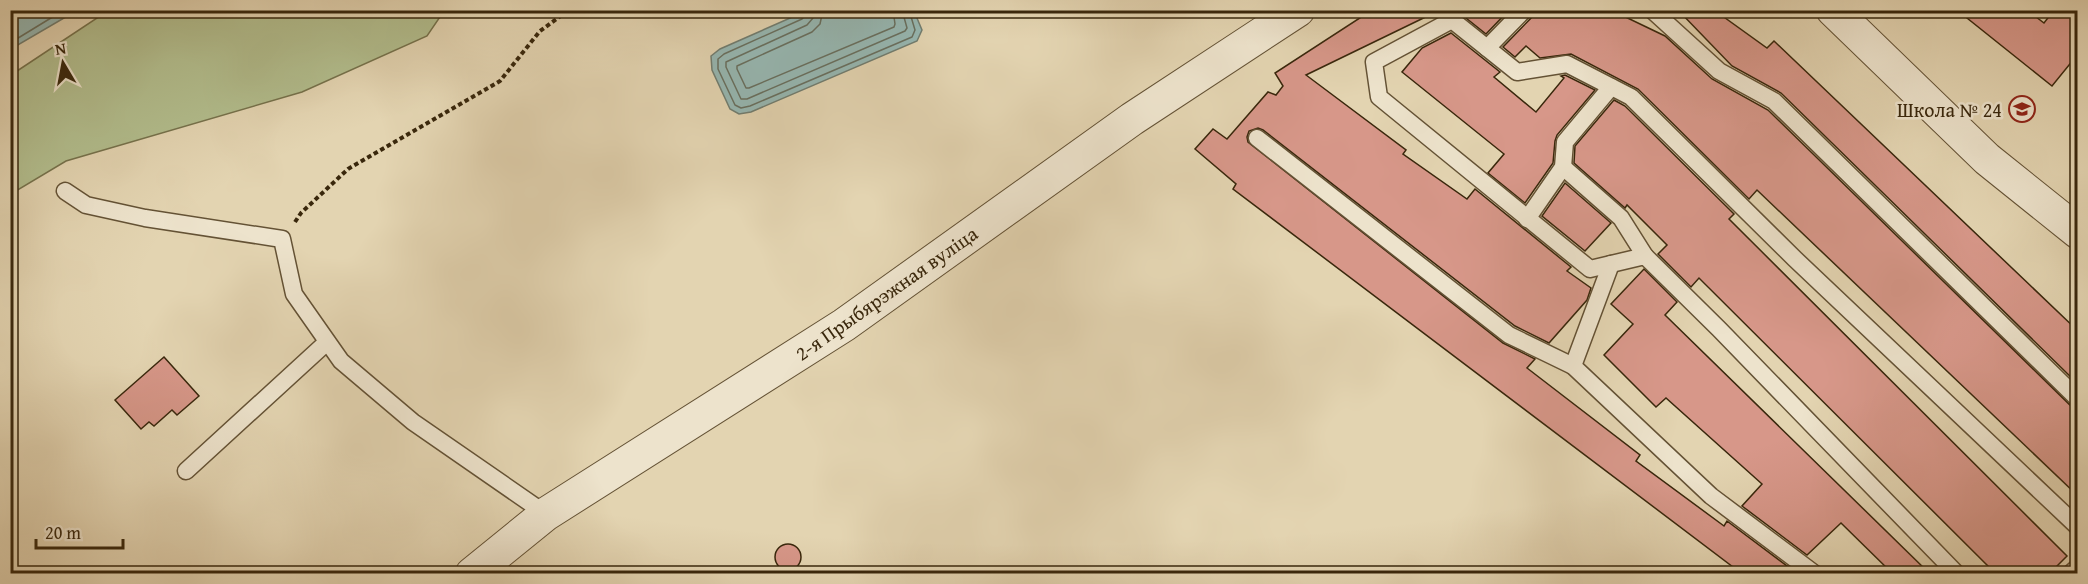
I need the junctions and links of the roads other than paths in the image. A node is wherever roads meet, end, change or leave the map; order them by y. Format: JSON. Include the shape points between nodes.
{"nodes":[{"id":1,"x":1298,"y":10,"type":"edge"},
{"id":2,"x":1524,"y":10,"type":"edge"},
{"id":3,"x":1652,"y":10,"type":"edge"},
{"id":4,"x":1833,"y":10,"type":"edge"},
{"id":5,"x":1487,"y":48,"type":"junction"},
{"id":6,"x":1611,"y":87,"type":"junction"},
{"id":7,"x":1257,"y":138,"type":"dead end"},
{"id":8,"x":1563,"y":167,"type":"junction"},
{"id":9,"x":65,"y":191,"type":"dead end"},
{"id":10,"x":1527,"y":219,"type":"junction"},
{"id":11,"x":2078,"y":232,"type":"edge"},
{"id":12,"x":1645,"y":256,"type":"junction"},
{"id":13,"x":1611,"y":264,"type":"junction"},
{"id":14,"x":327,"y":342,"type":"junction"},
{"id":15,"x":1573,"y":366,"type":"junction"},
{"id":16,"x":2078,"y":399,"type":"edge"},
{"id":17,"x":186,"y":471,"type":"dead end"},
{"id":18,"x":546,"y":514,"type":"junction"},
{"id":19,"x":2078,"y":527,"type":"edge"},
{"id":20,"x":2078,"y":567,"type":"edge"},
{"id":21,"x":472,"y":573,"type":"edge"},
{"id":22,"x":1815,"y":573,"type":"edge"},
{"id":23,"x":1957,"y":573,"type":"edge"},
{"id":24,"x":2070,"y":573,"type":"edge"}],
"edges":[{"from":1,"to":18,"type":"street","name":"2-я Прыбярэжная вуліца","via":[[1132,119],[844,325]]},
{"from":2,"to":5,"type":"lane"},
{"from":3,"to":16,"type":"lane","via":[[1719,71],[1774,101]]},
{"from":4,"to":11,"type":"street","via":[[1987,159]]},
{"from":5,"to":6,"type":"lane","via":[[1517,72],[1567,64]]},
{"from":5,"to":10,"type":"lane","via":[[1452,20],[1374,62],[1379,97]]},
{"from":6,"to":8,"type":"lane","via":[[1565,142]]},
{"from":6,"to":19,"type":"lane","via":[[1631,97],[1795,260]]},
{"from":7,"to":15,"type":"lane","via":[[1509,335]]},
{"from":8,"to":10,"type":"lane"},
{"from":8,"to":12,"type":"lane","via":[[1622,218]]},
{"from":9,"to":14,"type":"lane","via":[[86,205],[282,239],[294,294]]},
{"from":10,"to":13,"type":"lane","via":[[1590,269]]},
{"from":12,"to":13,"type":"lane"},
{"from":12,"to":23,"type":"lane"},
{"from":13,"to":15,"type":"lane"},
{"from":14,"to":17,"type":"lane"},
{"from":14,"to":18,"type":"lane","via":[[341,361],[413,422]]},
{"from":15,"to":22,"type":"lane","via":[[1711,496]]},
{"from":18,"to":21,"type":"street","name":"2-я Прыбярэжная вуліца"},
{"from":20,"to":24,"type":"lane"}]}
